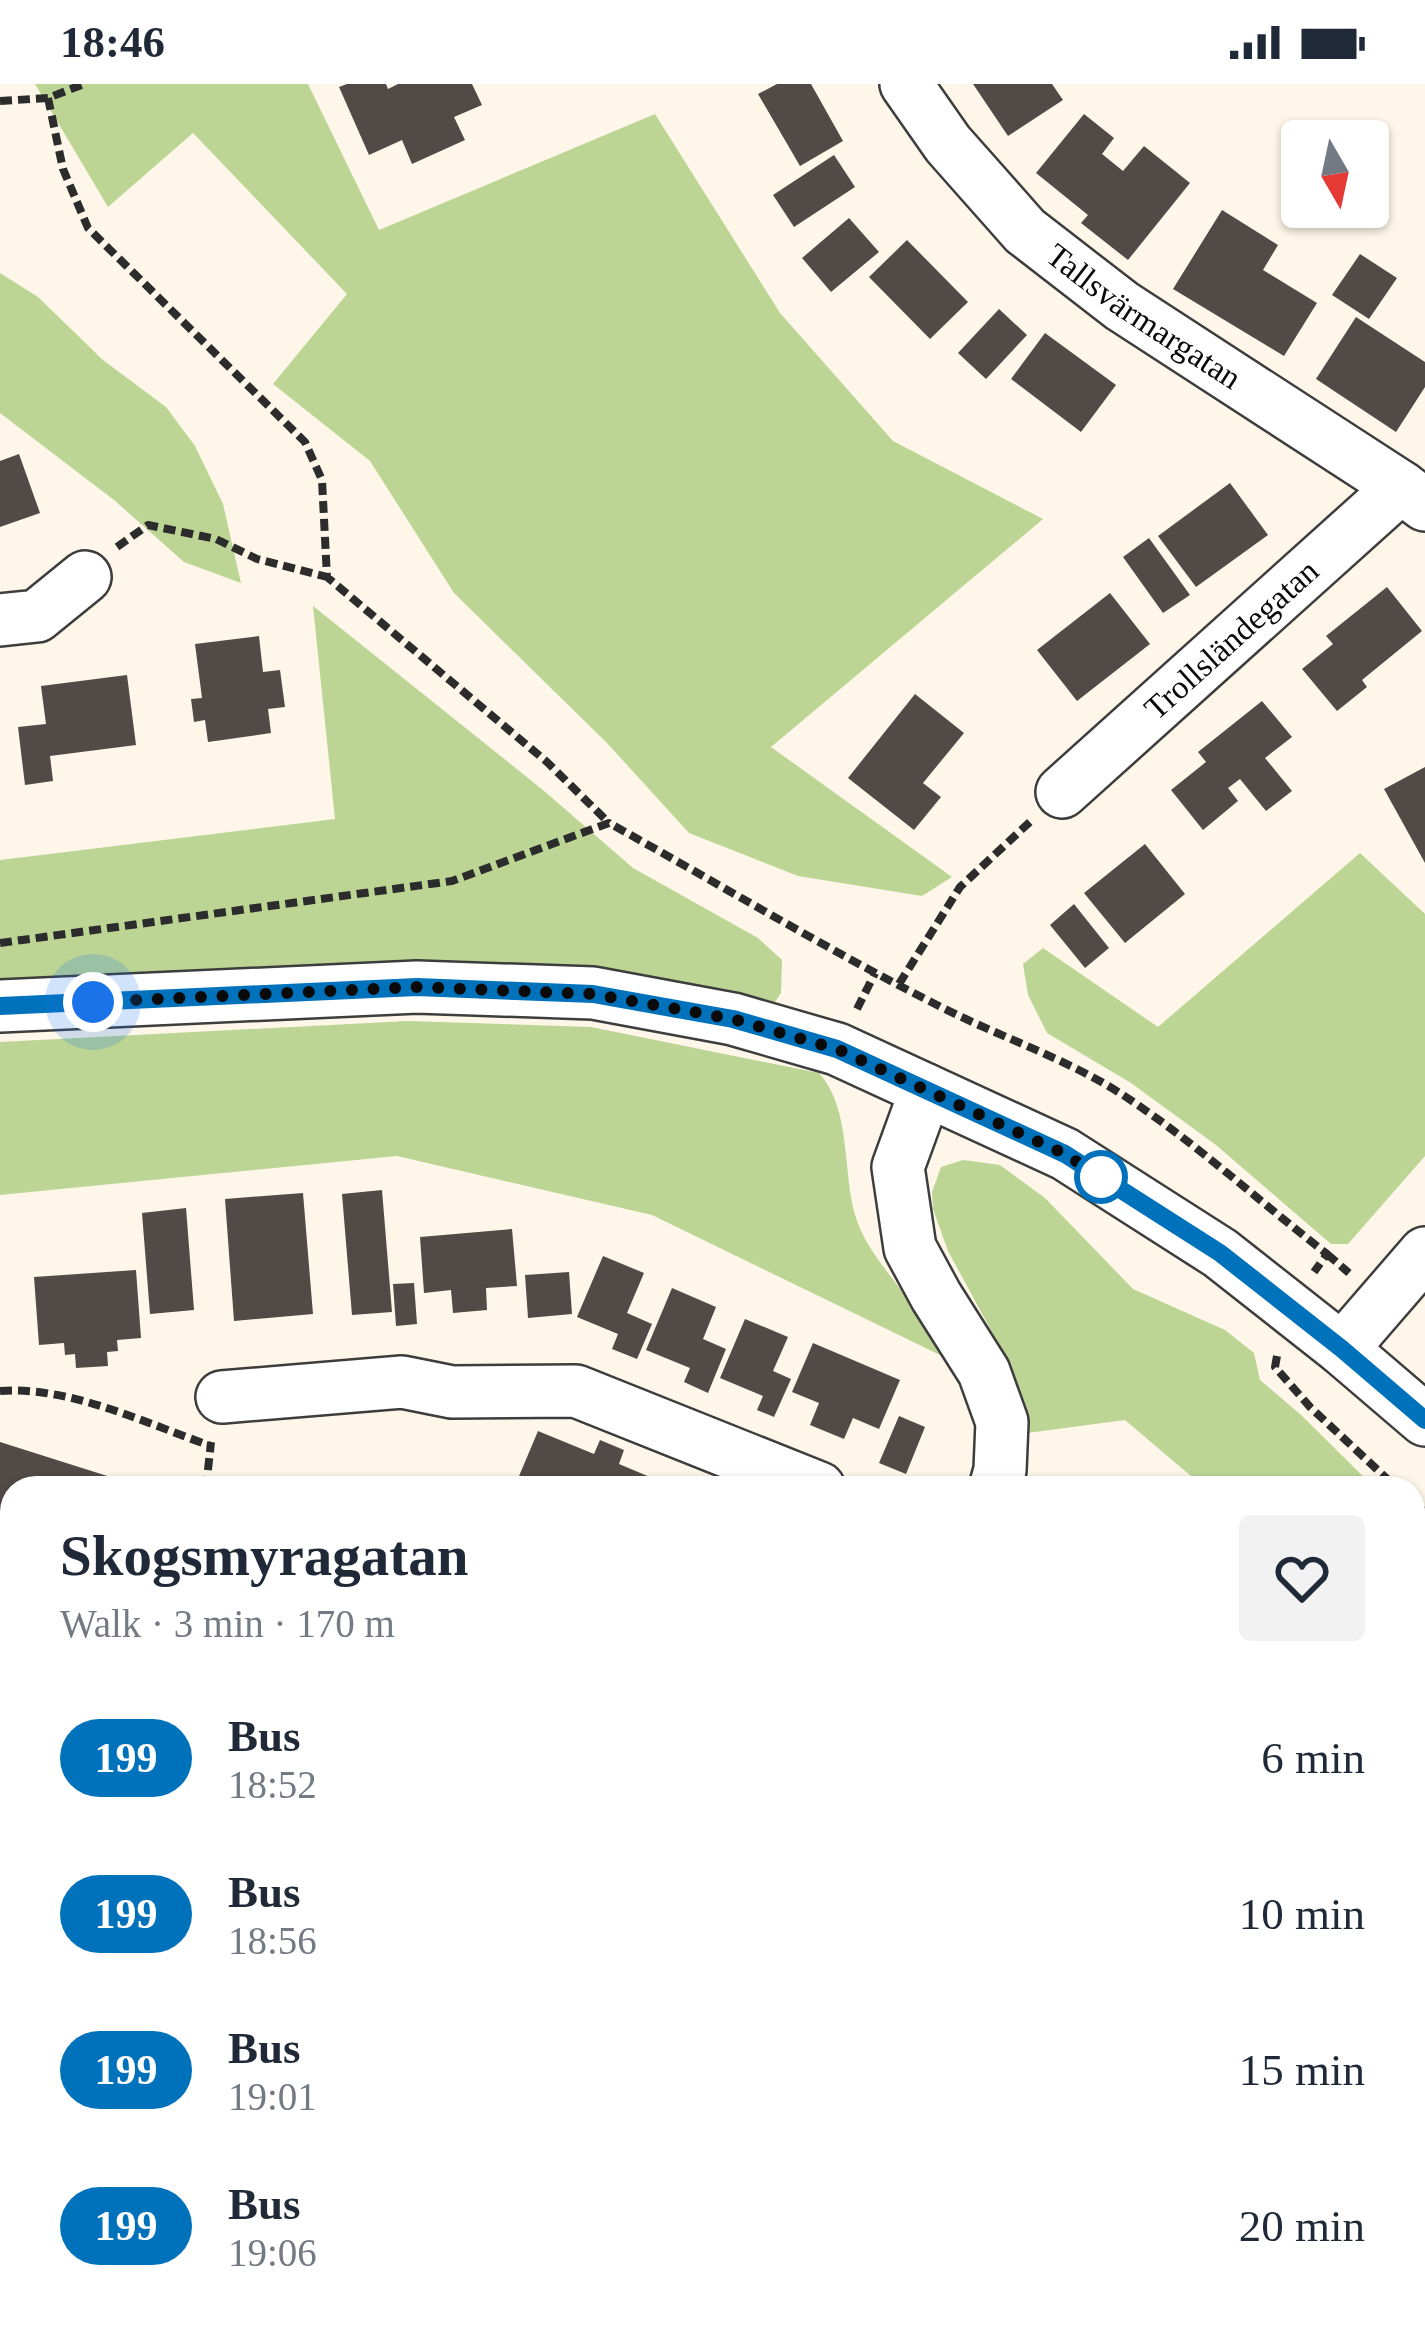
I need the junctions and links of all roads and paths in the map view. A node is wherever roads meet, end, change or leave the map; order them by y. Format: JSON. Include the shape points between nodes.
{"nodes":[{"id":1,"x":84,"y":84,"type":"edge"},
{"id":2,"x":906,"y":84,"type":"edge"},
{"id":3,"x":47,"y":98,"type":"junction"},
{"id":4,"x":0,"y":101,"type":"edge"},
{"id":5,"x":1413,"y":496,"type":"edge"},
{"id":6,"x":85,"y":577,"type":"joint"},
{"id":7,"x":327,"y":577,"type":"junction"},
{"id":8,"x":0,"y":620,"type":"edge"},
{"id":9,"x":1062,"y":792,"type":"joint"},
{"id":10,"x":609,"y":823,"type":"dead end"},
{"id":11,"x":899,"y":984,"type":"dead end"},
{"id":12,"x":0,"y":1006,"type":"edge"},
{"id":13,"x":926,"y":1090,"type":"junction"},
{"id":14,"x":1425,"y":1253,"type":"edge"},
{"id":15,"x":1342,"y":1349,"type":"junction"},
{"id":16,"x":0,"y":1390,"type":"edge"},
{"id":17,"x":1425,"y":1420,"type":"edge"},
{"id":18,"x":216,"y":1421,"type":"joint"},
{"id":19,"x":742,"y":1473,"type":"edge"},
{"id":20,"x":998,"y":1476,"type":"edge"}],
"edges":[{"from":1,"to":3,"type":"path"},
{"from":2,"to":5,"type":"street","name":"Tallsvärmargatan","via":[[1025,231],[1123,306]]},
{"from":3,"to":4,"type":"path"},
{"from":3,"to":7,"type":"path","via":[[63,169],[88,228],[305,442],[322,480]]},
{"from":5,"to":9,"type":"street","name":"Trollsländegatan"},
{"from":6,"to":7,"type":"path","via":[[148,525]]},
{"from":6,"to":8,"type":"street","via":[[37,616]]},
{"from":7,"to":10,"type":"path"},
{"from":9,"to":11,"type":"path","via":[[960,887]]},
{"from":12,"to":13,"type":"street","via":[[417,987],[593,994],[733,1019],[837,1049]]},
{"from":13,"to":15,"type":"street","via":[[1065,1154],[1220,1253]]},
{"from":13,"to":20,"type":"street","via":[[898,1167],[910,1248],[984,1372],[1002,1422]]},
{"from":14,"to":15,"type":"street"},
{"from":15,"to":17,"type":"street"},
{"from":16,"to":18,"type":"path"},
{"from":18,"to":19,"type":"street","via":[[402,1382],[452,1392],[576,1390]]}]}
